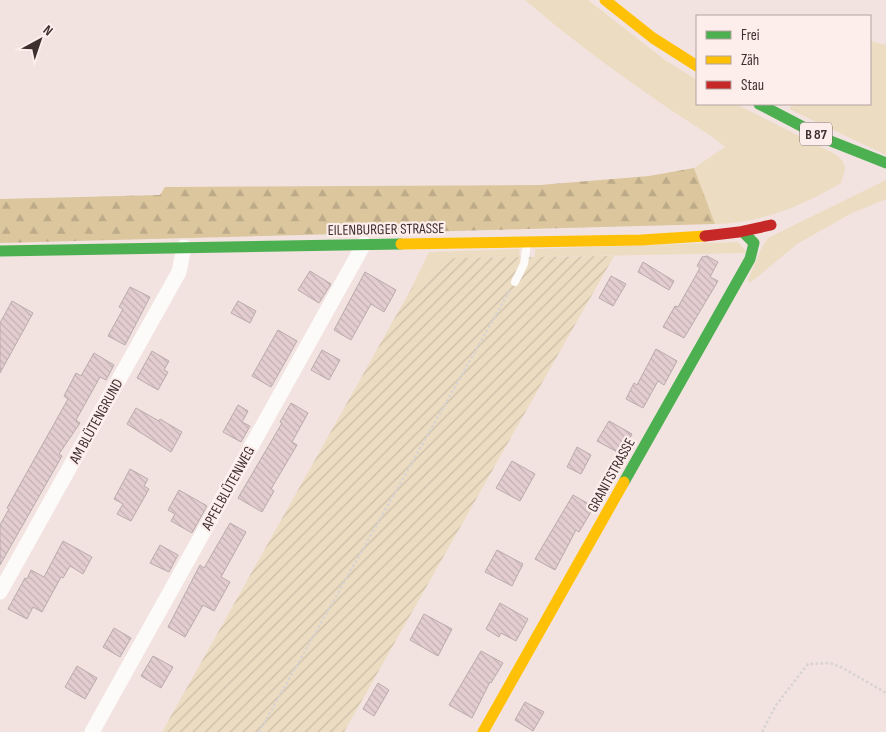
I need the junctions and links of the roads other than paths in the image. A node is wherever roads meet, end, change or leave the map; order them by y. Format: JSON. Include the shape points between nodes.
{"nodes":[{"id":1,"x":605,"y":0,"type":"edge"},
{"id":2,"x":696,"y":65,"type":"edge"},
{"id":3,"x":760,"y":105,"type":"edge"},
{"id":4,"x":880,"y":161,"type":"edge"},
{"id":5,"x":771,"y":225,"type":"dead end"},
{"id":6,"x":744,"y":233,"type":"junction"},
{"id":7,"x":528,"y":242,"type":"junction"},
{"id":8,"x":364,"y":244,"type":"junction"},
{"id":9,"x":184,"y":247,"type":"junction"},
{"id":10,"x":0,"y":251,"type":"edge"},
{"id":11,"x":515,"y":282,"type":"road end"},
{"id":12,"x":0,"y":592,"type":"edge"},
{"id":13,"x":486,"y":731,"type":"edge"},
{"id":14,"x":92,"y":732,"type":"edge"}],
"edges":[{"from":1,"to":2,"type":"street","via":[[653,38]]},
{"from":3,"to":4,"type":"street","number":"B 87","via":[[828,140]]},
{"from":5,"to":6,"type":"street","name":"EILENBURGER STRASSE"},
{"from":6,"to":7,"type":"street","name":"EILENBURGER STRASSE","via":[[651,240]]},
{"from":6,"to":13,"type":"street","name":"GRANITSTRASSE","via":[[754,243],[750,259]]},
{"from":7,"to":8,"type":"street","name":"EILENBURGER STRASSE"},
{"from":7,"to":11,"type":"lane","via":[[524,264]]},
{"from":8,"to":9,"type":"street","name":"EILENBURGER STRASSE"},
{"from":8,"to":14,"type":"street","name":"APFELBLÜTENWEG"},
{"from":9,"to":10,"type":"street","name":"EILENBURGER STRASSE"},
{"from":9,"to":12,"type":"street","name":"AM BLÜTENGRUND","via":[[179,272]]}]}
